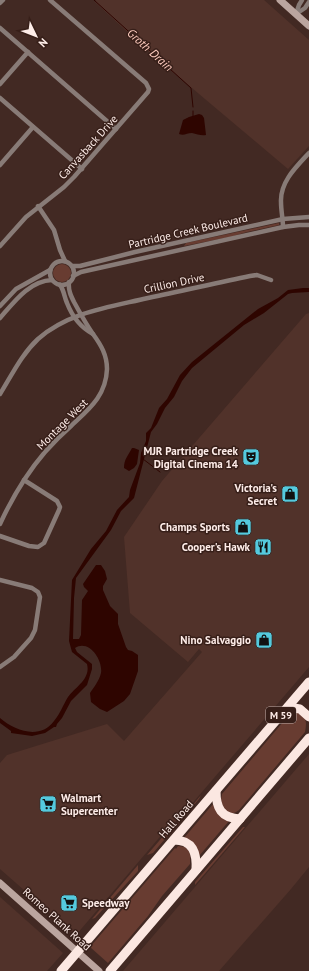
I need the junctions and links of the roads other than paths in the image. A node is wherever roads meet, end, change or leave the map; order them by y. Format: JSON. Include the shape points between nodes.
{"nodes":[{"id":1,"x":3,"y":0,"type":"edge"},
{"id":2,"x":50,"y":0,"type":"edge"},
{"id":3,"x":280,"y":0,"type":"edge"},
{"id":4,"x":302,"y":0,"type":"edge"},
{"id":5,"x":309,"y":2,"type":"edge"},
{"id":6,"x":0,"y":3,"type":"edge"},
{"id":7,"x":296,"y":14,"type":"junction"},
{"id":8,"x":309,"y":26,"type":"edge"},
{"id":9,"x":0,"y":28,"type":"edge"},
{"id":10,"x":28,"y":52,"type":"junction"},
{"id":11,"x":0,"y":84,"type":"edge"},
{"id":12,"x":0,"y":98,"type":"edge"},
{"id":13,"x":33,"y":127,"type":"junction"},
{"id":14,"x":116,"y":129,"type":"junction"},
{"id":15,"x":309,"y":153,"type":"edge"},
{"id":16,"x":0,"y":165,"type":"edge"},
{"id":17,"x":82,"y":169,"type":"junction"},
{"id":18,"x":38,"y":206,"type":"junction"},
{"id":19,"x":309,"y":217,"type":"edge"},
{"id":20,"x":283,"y":219,"type":"junction"},
{"id":21,"x":309,"y":225,"type":"edge"},
{"id":22,"x":283,"y":227,"type":"junction"},
{"id":23,"x":0,"y":246,"type":"edge"},
{"id":24,"x":60,"y":250,"type":"junction"},
{"id":25,"x":65,"y":261,"type":"junction"},
{"id":26,"x":56,"y":263,"type":"junction"},
{"id":27,"x":72,"y":266,"type":"junction"},
{"id":28,"x":50,"y":270,"type":"junction"},
{"id":29,"x":73,"y":276,"type":"junction"},
{"id":30,"x":52,"y":280,"type":"junction"},
{"id":31,"x":271,"y":280,"type":"dead end"},
{"id":32,"x":69,"y":282,"type":"junction"},
{"id":33,"x":60,"y":285,"type":"junction"},
{"id":34,"x":0,"y":306,"type":"edge"},
{"id":35,"x":80,"y":314,"type":"junction"},
{"id":36,"x":74,"y":317,"type":"junction"},
{"id":37,"x":0,"y":318,"type":"edge"},
{"id":38,"x":92,"y":334,"type":"junction"},
{"id":39,"x":0,"y":394,"type":"edge"},
{"id":40,"x":24,"y":480,"type":"junction"},
{"id":41,"x":0,"y":524,"type":"edge"},
{"id":42,"x":0,"y":536,"type":"edge"},
{"id":43,"x":0,"y":580,"type":"edge"},
{"id":44,"x":0,"y":667,"type":"edge"},
{"id":45,"x":309,"y":682,"type":"edge"},
{"id":46,"x":288,"y":707,"type":"junction"},
{"id":47,"x":309,"y":717,"type":"edge"},
{"id":48,"x":309,"y":738,"type":"edge"},
{"id":49,"x":216,"y":791,"type":"junction"},
{"id":50,"x":240,"y":819,"type":"junction"},
{"id":51,"x":174,"y":840,"type":"junction"},
{"id":52,"x":196,"y":870,"type":"junction"},
{"id":53,"x":0,"y":883,"type":"edge"},
{"id":54,"x":78,"y":952,"type":"junction"},
{"id":55,"x":61,"y":971,"type":"edge"},
{"id":56,"x":99,"y":971,"type":"edge"},
{"id":57,"x":110,"y":971,"type":"edge"}],
"edges":[{"from":1,"to":6,"type":"street"},
{"from":2,"to":14,"type":"street","name":"Canvasback Drive","via":[[149,89]]},
{"from":3,"to":7,"type":"main road"},
{"from":4,"to":7,"type":"street"},
{"from":5,"to":7,"type":"street"},
{"from":7,"to":8,"type":"main road"},
{"from":9,"to":10,"type":"street"},
{"from":10,"to":11,"type":"street"},
{"from":10,"to":14,"type":"street"},
{"from":12,"to":13,"type":"street"},
{"from":13,"to":16,"type":"street"},
{"from":13,"to":17,"type":"street"},
{"from":14,"to":17,"type":"street","name":"Canvasback Drive"},
{"from":15,"to":20,"type":"street","via":[[284,187],[281,200]]},
{"from":17,"to":18,"type":"street","name":"Canvasback Drive","via":[[64,187]]},
{"from":18,"to":23,"type":"street","name":"Canvasback Drive"},
{"from":18,"to":24,"type":"street","via":[[54,230]]},
{"from":19,"to":20,"type":"street","name":"Partridge Creek Boulevard"},
{"from":20,"to":22,"type":"street"},
{"from":20,"to":27,"type":"street","name":"Partridge Creek Boulevard","via":[[87,265]]},
{"from":21,"to":22,"type":"street","name":"Partridge Creek Boulevard"},
{"from":22,"to":29,"type":"street","name":"Partridge Creek Boulevard"},
{"from":24,"to":25,"type":"street"},
{"from":24,"to":26,"type":"street"},
{"from":25,"to":26,"type":"street"},
{"from":25,"to":27,"type":"street"},
{"from":26,"to":28,"type":"street"},
{"from":27,"to":29,"type":"street"},
{"from":28,"to":30,"type":"street"},
{"from":28,"to":34,"type":"street","via":[[16,290]]},
{"from":29,"to":32,"type":"street"},
{"from":30,"to":33,"type":"street"},
{"from":30,"to":37,"type":"street","via":[[26,290]]},
{"from":31,"to":35,"type":"street","name":"Crillion Drive","via":[[254,275]]},
{"from":32,"to":33,"type":"street"},
{"from":32,"to":35,"type":"street","name":"Montage West","via":[[68,289]]},
{"from":33,"to":36,"type":"street","name":"Montage West"},
{"from":35,"to":36,"type":"street","name":"Crillion Drive"},
{"from":35,"to":38,"type":"street","name":"Montage West"},
{"from":36,"to":38,"type":"street","name":"Montage West"},
{"from":36,"to":39,"type":"street","name":"Crillion Drive","via":[[49,330],[32,345],[19,361]]},
{"from":38,"to":40,"type":"street","name":"Montage West","via":[[102,346],[106,360],[102,392],[93,405],[44,453]]},
{"from":40,"to":41,"type":"street","name":"Montage West"},
{"from":40,"to":42,"type":"street","via":[[54,498],[59,503],[59,510],[44,542],[38,547]]},
{"from":43,"to":44,"type":"street","via":[[32,588],[40,597],[35,630],[31,638],[14,658]]},
{"from":45,"to":46,"type":"highway","name":"Hall Road","number":"M 59"},
{"from":46,"to":47,"type":"highway","via":[[300,709]]},
{"from":46,"to":49,"type":"highway","name":"Hall Road","number":"M 59"},
{"from":48,"to":50,"type":"highway"},
{"from":49,"to":50,"type":"highway","via":[[219,809],[228,817]]},
{"from":49,"to":51,"type":"highway","name":"Hall Road","number":"M 59"},
{"from":50,"to":52,"type":"highway"},
{"from":51,"to":52,"type":"highway","via":[[184,842],[193,849]]},
{"from":51,"to":54,"type":"highway","name":"Hall Road","number":"M 59"},
{"from":52,"to":57,"type":"highway"},
{"from":53,"to":54,"type":"main road","name":"Romeo Plank Road"},
{"from":54,"to":55,"type":"highway","name":"Hall Road","number":"M 59"},
{"from":54,"to":56,"type":"main road","name":"Romeo Plank Road"}]}
